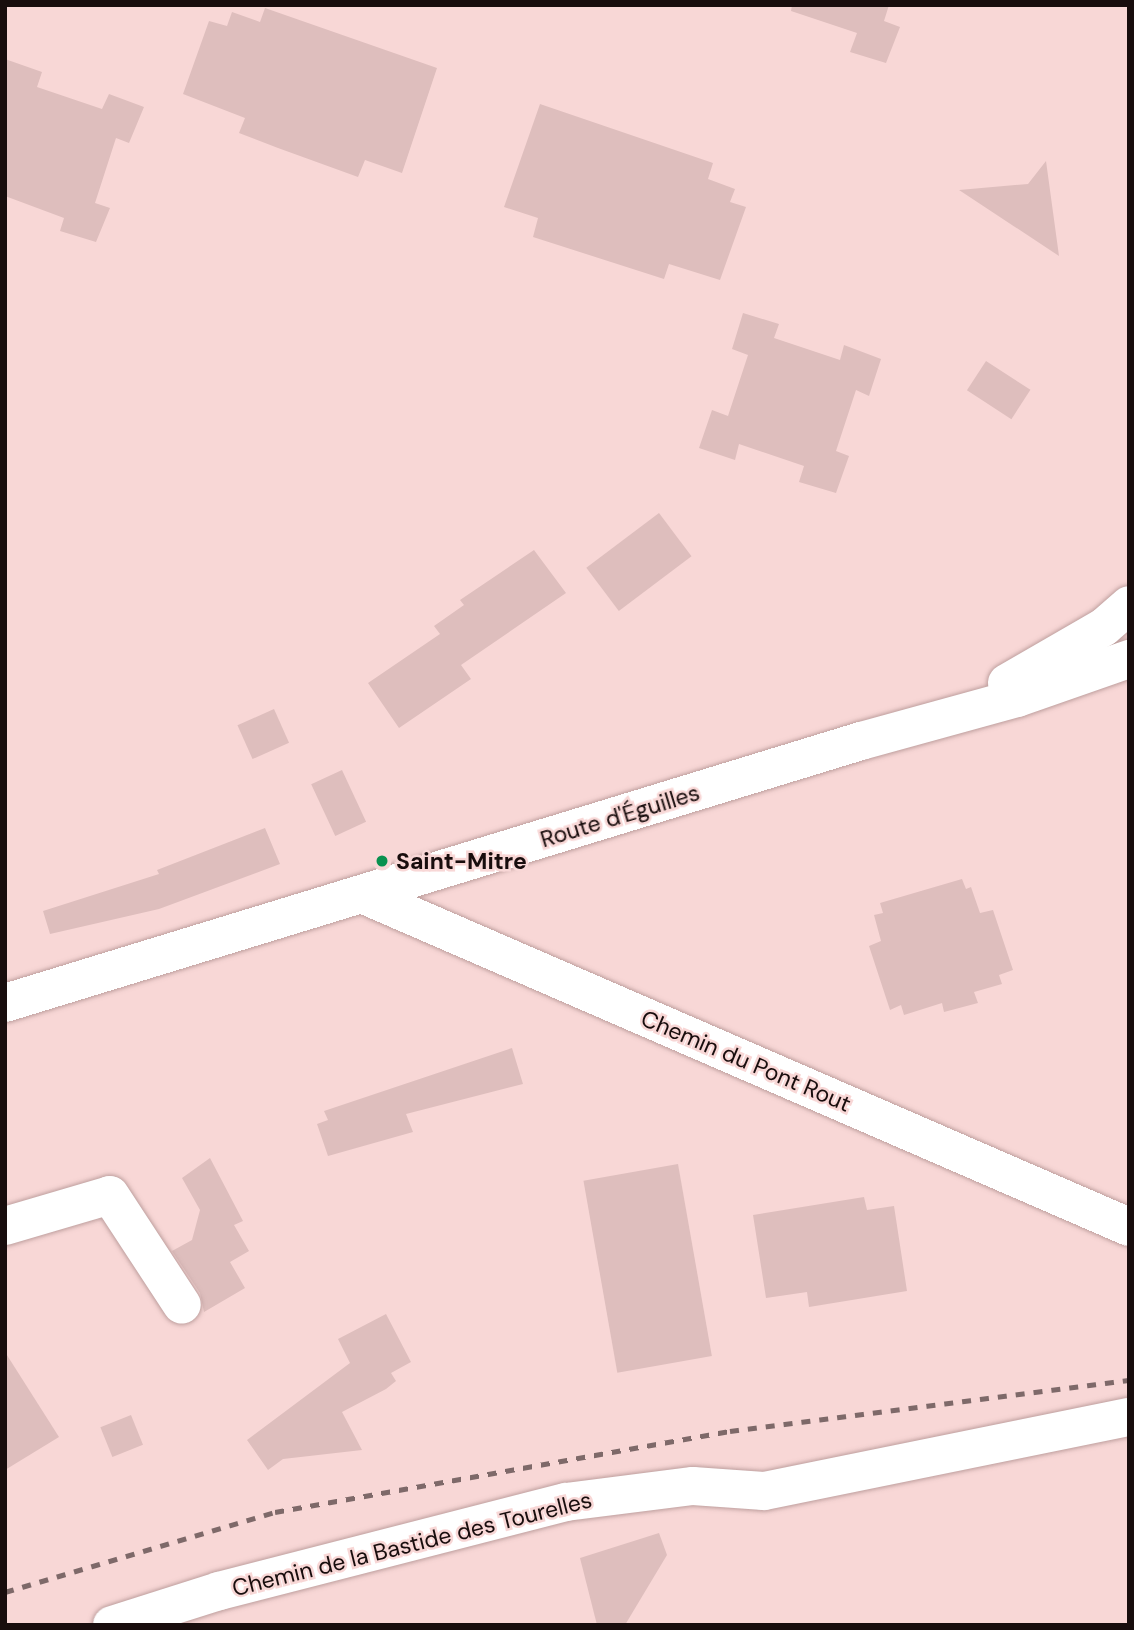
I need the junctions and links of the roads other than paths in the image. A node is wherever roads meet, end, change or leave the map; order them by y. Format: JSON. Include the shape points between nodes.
{"nodes":[{"id":1,"x":1129,"y":605,"type":"edge"},
{"id":2,"x":1129,"y":659,"type":"edge"},
{"id":3,"x":953,"y":713,"type":"junction"},
{"id":4,"x":364,"y":895,"type":"junction"},
{"id":5,"x":5,"y":1003,"type":"edge"},
{"id":6,"x":5,"y":1226,"type":"edge"},
{"id":7,"x":1129,"y":1227,"type":"edge"},
{"id":8,"x":182,"y":1306,"type":"dead end"},
{"id":9,"x":1129,"y":1417,"type":"edge"},
{"id":10,"x":112,"y":1625,"type":"edge"}],
"edges":[{"from":1,"to":3,"type":"street","name":"Route d'Éguilles","via":[[1104,627]]},
{"from":2,"to":3,"type":"street","name":"Route d'Éguilles","via":[[1017,698]]},
{"from":3,"to":4,"type":"street","name":"Route d'Éguilles"},
{"from":4,"to":5,"type":"street","name":"Route d'Éguilles"},
{"from":4,"to":7,"type":"street","name":"Chemin du Pont Rout"},
{"from":6,"to":8,"type":"street","via":[[110,1195]]},
{"from":9,"to":10,"type":"street","name":"Chemin de la Bastide des Tourelles","via":[[764,1491],[693,1486],[566,1502],[219,1591]]}]}
